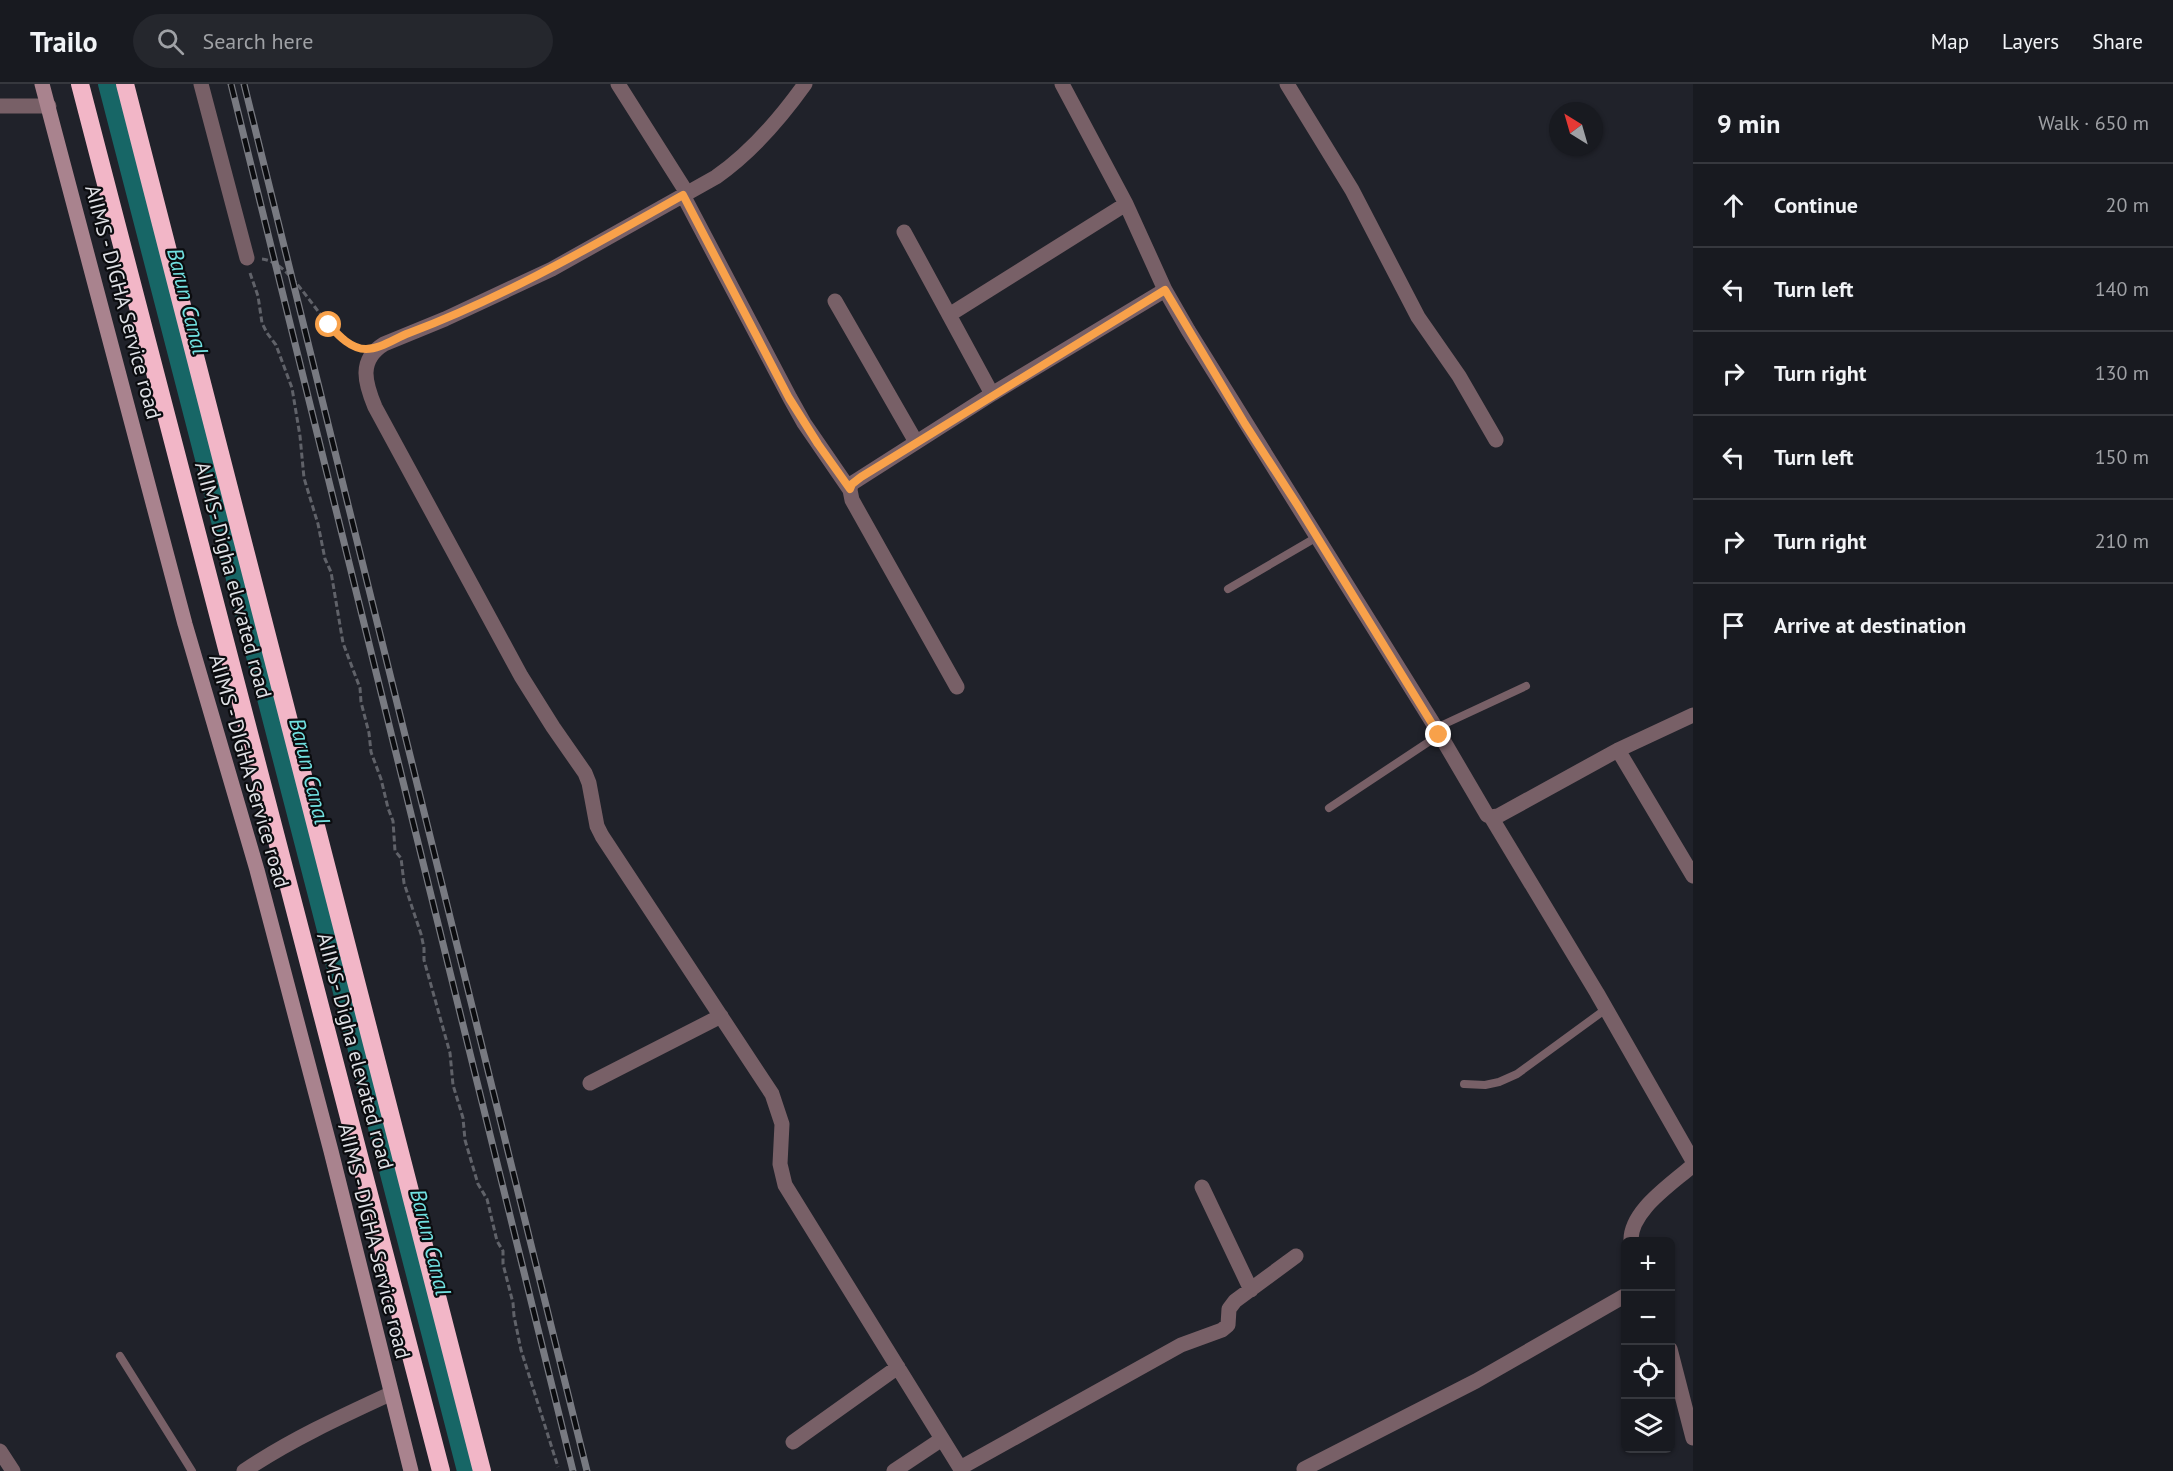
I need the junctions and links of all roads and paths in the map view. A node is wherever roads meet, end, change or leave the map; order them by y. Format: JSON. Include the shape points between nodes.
{"nodes":[{"id":1,"x":42,"y":84,"type":"edge"},
{"id":2,"x":80,"y":84,"type":"edge"},
{"id":3,"x":125,"y":84,"type":"edge"},
{"id":4,"x":201,"y":84,"type":"edge"},
{"id":5,"x":618,"y":84,"type":"edge"},
{"id":6,"x":805,"y":84,"type":"edge"},
{"id":7,"x":1062,"y":84,"type":"edge"},
{"id":8,"x":1287,"y":84,"type":"edge"},
{"id":9,"x":0,"y":106,"type":"edge"},
{"id":10,"x":49,"y":106,"type":"junction"},
{"id":11,"x":685,"y":194,"type":"junction"},
{"id":12,"x":1126,"y":204,"type":"junction"},
{"id":13,"x":904,"y":232,"type":"dead end"},
{"id":14,"x":247,"y":258,"type":"junction"},
{"id":15,"x":1165,"y":290,"type":"junction"},
{"id":16,"x":835,"y":301,"type":"dead end"},
{"id":17,"x":949,"y":315,"type":"junction"},
{"id":18,"x":375,"y":349,"type":"junction"},
{"id":19,"x":992,"y":394,"type":"junction"},
{"id":20,"x":1496,"y":440,"type":"dead end"},
{"id":21,"x":916,"y":442,"type":"junction"},
{"id":22,"x":850,"y":489,"type":"junction"},
{"id":23,"x":1317,"y":537,"type":"junction"},
{"id":24,"x":1228,"y":589,"type":"dead end"},
{"id":25,"x":1526,"y":686,"type":"dead end"},
{"id":26,"x":957,"y":687,"type":"dead end"},
{"id":27,"x":1693,"y":715,"type":"edge"},
{"id":28,"x":1437,"y":732,"type":"junction"},
{"id":29,"x":1618,"y":750,"type":"junction"},
{"id":30,"x":1329,"y":808,"type":"dead end"},
{"id":31,"x":1491,"y":817,"type":"junction"},
{"id":32,"x":1693,"y":876,"type":"edge"},
{"id":33,"x":1606,"y":1009,"type":"junction"},
{"id":34,"x":721,"y":1016,"type":"junction"},
{"id":35,"x":590,"y":1083,"type":"dead end"},
{"id":36,"x":1464,"y":1084,"type":"dead end"},
{"id":37,"x":1693,"y":1163,"type":"edge"},
{"id":38,"x":1202,"y":1187,"type":"dead end"},
{"id":39,"x":1632,"y":1237,"type":"edge"},
{"id":40,"x":1296,"y":1256,"type":"dead end"},
{"id":41,"x":1251,"y":1290,"type":"junction"},
{"id":42,"x":1621,"y":1298,"type":"edge"},
{"id":43,"x":120,"y":1356,"type":"dead end"},
{"id":44,"x":1675,"y":1365,"type":"edge"},
{"id":45,"x":897,"y":1367,"type":"junction"},
{"id":46,"x":390,"y":1394,"type":"junction"},
{"id":47,"x":1693,"y":1438,"type":"edge"},
{"id":48,"x":942,"y":1439,"type":"junction"},
{"id":49,"x":793,"y":1442,"type":"dead end"},
{"id":50,"x":0,"y":1450,"type":"edge"},
{"id":51,"x":558,"y":1467,"type":"dead end"},
{"id":52,"x":961,"y":1469,"type":"edge"},
{"id":53,"x":1304,"y":1469,"type":"dead end"},
{"id":54,"x":13,"y":1471,"type":"edge"},
{"id":55,"x":192,"y":1471,"type":"edge"},
{"id":56,"x":244,"y":1471,"type":"edge"},
{"id":57,"x":411,"y":1471,"type":"edge"},
{"id":58,"x":441,"y":1471,"type":"edge"},
{"id":59,"x":482,"y":1471,"type":"edge"},
{"id":60,"x":894,"y":1471,"type":"edge"}],
"edges":[{"from":1,"to":10,"type":"main road","name":"AIIMS - DIGHA Service road"},
{"from":2,"to":58,"type":"highway","name":"AIIMS- Digha elevated road"},
{"from":3,"to":59,"type":"highway","name":"AIIMS- Digha elevated road"},
{"from":4,"to":14,"type":"street"},
{"from":5,"to":11,"type":"street"},
{"from":6,"to":11,"type":"street","via":[[743,156]]},
{"from":7,"to":12,"type":"street"},
{"from":8,"to":20,"type":"street","via":[[1352,190],[1418,317],[1459,376]]},
{"from":9,"to":10,"type":"street"},
{"from":10,"to":46,"type":"main road","name":"AIIMS - DIGHA Service road","via":[[185,624],[302,1039]]},
{"from":11,"to":18,"type":"street","via":[[552,269]]},
{"from":11,"to":22,"type":"street","via":[[789,398]]},
{"from":12,"to":15,"type":"street"},
{"from":12,"to":17,"type":"street"},
{"from":13,"to":17,"type":"street"},
{"from":14,"to":18,"type":"path","via":[[275,263],[339,336],[357,347]]},
{"from":14,"to":51,"type":"path","via":[[262,323],[276,345],[292,388],[304,478],[332,572],[343,643],[360,688],[371,752],[393,821],[395,851],[421,934],[424,960],[450,1053],[465,1140],[503,1251],[521,1350]]},
{"from":15,"to":19,"type":"street"},
{"from":15,"to":23,"type":"street"},
{"from":16,"to":21,"type":"street"},
{"from":17,"to":19,"type":"street"},
{"from":18,"to":34,"type":"street","via":[[365,370],[380,416],[521,676],[585,773],[602,836]]},
{"from":19,"to":21,"type":"street"},
{"from":21,"to":22,"type":"street","via":[[856,480]]},
{"from":22,"to":26,"type":"street","via":[[852,500]]},
{"from":23,"to":24,"type":"lane"},
{"from":23,"to":28,"type":"street"},
{"from":25,"to":28,"type":"lane"},
{"from":27,"to":29,"type":"street"},
{"from":28,"to":30,"type":"lane"},
{"from":28,"to":31,"type":"street"},
{"from":29,"to":31,"type":"street"},
{"from":29,"to":32,"type":"street"},
{"from":31,"to":33,"type":"street"},
{"from":33,"to":36,"type":"lane","via":[[1517,1074],[1485,1085]]},
{"from":33,"to":37,"type":"street"},
{"from":34,"to":35,"type":"street"},
{"from":34,"to":45,"type":"street","via":[[761,1075],[779,1110],[780,1164],[786,1185]]},
{"from":37,"to":39,"type":"street","via":[[1641,1212]]},
{"from":38,"to":41,"type":"street"},
{"from":40,"to":41,"type":"street"},
{"from":41,"to":52,"type":"street","via":[[1231,1305],[1228,1325],[1222,1330],[1181,1345]]},
{"from":42,"to":53,"type":"street","via":[[1476,1381]]},
{"from":43,"to":55,"type":"lane"},
{"from":44,"to":47,"type":"street"},
{"from":45,"to":48,"type":"street"},
{"from":45,"to":49,"type":"street"},
{"from":46,"to":56,"type":"street","via":[[315,1429]]},
{"from":46,"to":57,"type":"main road","name":"AIIMS - DIGHA Service road"},
{"from":48,"to":52,"type":"street"},
{"from":48,"to":60,"type":"street"},
{"from":50,"to":54,"type":"street"}]}
